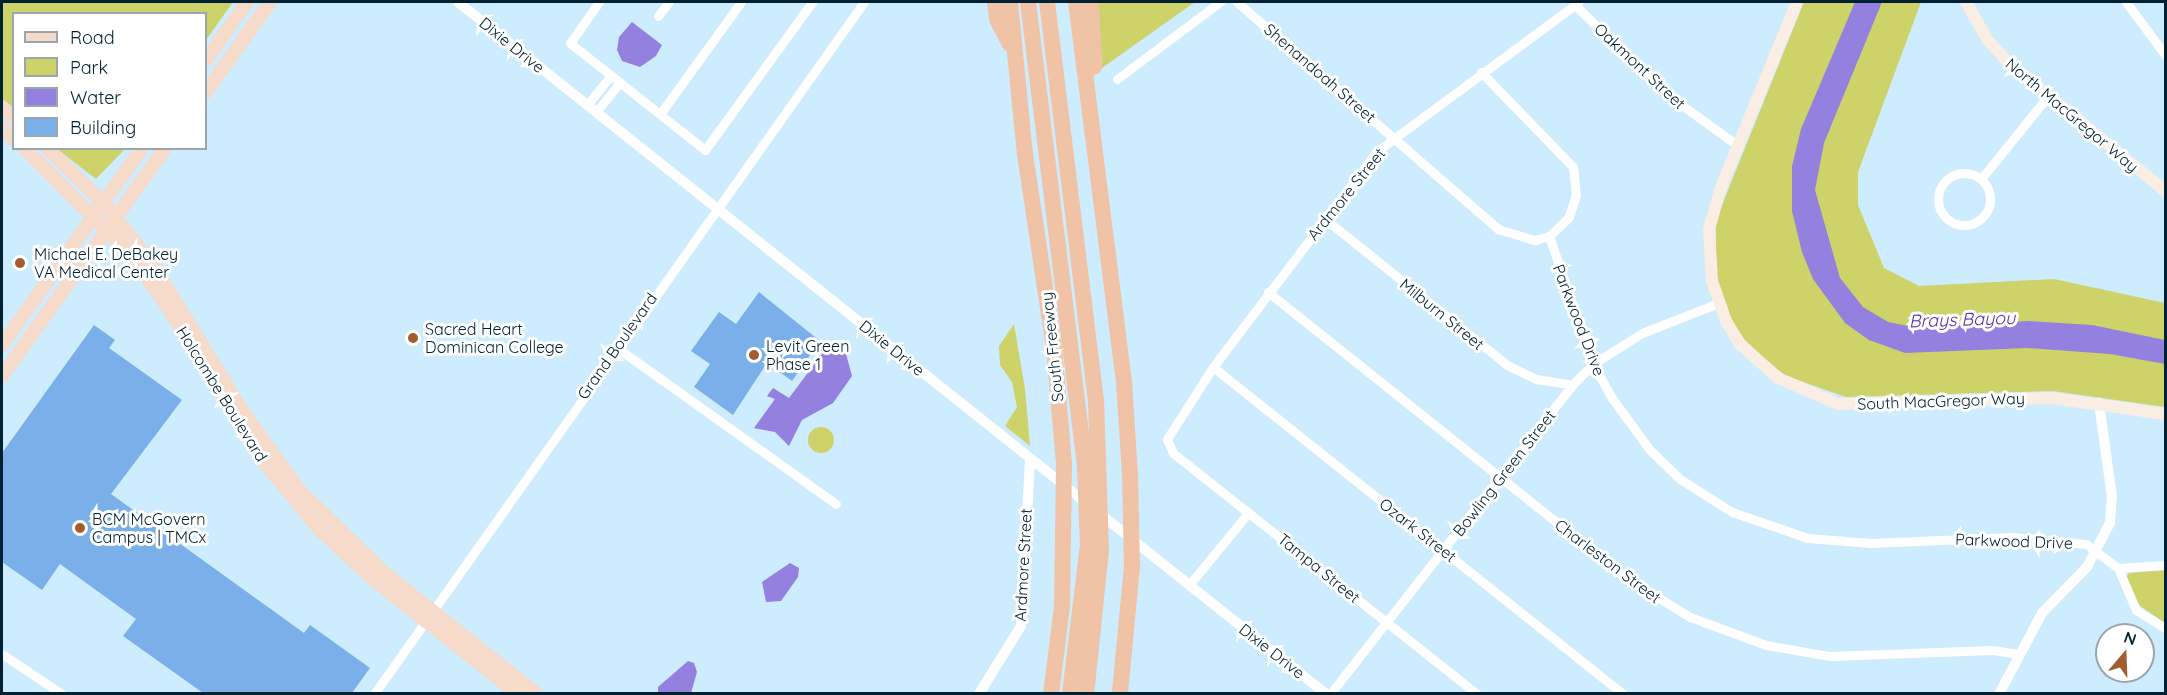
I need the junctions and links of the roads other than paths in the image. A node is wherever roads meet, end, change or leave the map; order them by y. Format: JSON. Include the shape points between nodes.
{"nodes":[{"id":1,"x":270,"y":2,"type":"edge"},
{"id":2,"x":458,"y":2,"type":"edge"},
{"id":3,"x":599,"y":2,"type":"edge"},
{"id":4,"x":669,"y":2,"type":"edge"},
{"id":5,"x":741,"y":2,"type":"edge"},
{"id":6,"x":812,"y":2,"type":"edge"},
{"id":7,"x":864,"y":2,"type":"edge"},
{"id":8,"x":995,"y":2,"type":"edge"},
{"id":9,"x":1010,"y":2,"type":"edge"},
{"id":10,"x":1028,"y":2,"type":"edge"},
{"id":11,"x":1047,"y":2,"type":"edge"},
{"id":12,"x":1076,"y":2,"type":"edge"},
{"id":13,"x":1091,"y":2,"type":"edge"},
{"id":14,"x":1220,"y":2,"type":"edge"},
{"id":15,"x":1237,"y":2,"type":"edge"},
{"id":16,"x":1797,"y":2,"type":"edge"},
{"id":17,"x":1966,"y":2,"type":"edge"},
{"id":18,"x":2126,"y":2,"type":"edge"},
{"id":19,"x":1577,"y":3,"type":"edge"},
{"id":20,"x":243,"y":7,"type":"edge"},
{"id":21,"x":658,"y":16,"type":"dead end"},
{"id":22,"x":254,"y":24,"type":"junction"},
{"id":23,"x":1013,"y":50,"type":"junction"},
{"id":24,"x":2166,"y":56,"type":"edge"},
{"id":25,"x":207,"y":59,"type":"edge"},
{"id":26,"x":1481,"y":72,"type":"junction"},
{"id":27,"x":610,"y":75,"type":"junction"},
{"id":28,"x":1117,"y":79,"type":"dead end"},
{"id":29,"x":620,"y":82,"type":"junction"},
{"id":30,"x":207,"y":91,"type":"edge"},
{"id":31,"x":2048,"y":96,"type":"junction"},
{"id":32,"x":592,"y":108,"type":"junction"},
{"id":33,"x":660,"y":114,"type":"junction"},
{"id":34,"x":1393,"y":138,"type":"junction"},
{"id":35,"x":1737,"y":145,"type":"junction"},
{"id":36,"x":26,"y":150,"type":"edge"},
{"id":37,"x":49,"y":150,"type":"edge"},
{"id":38,"x":141,"y":150,"type":"edge"},
{"id":39,"x":164,"y":150,"type":"edge"},
{"id":40,"x":1981,"y":179,"type":"junction"},
{"id":41,"x":2166,"y":192,"type":"edge"},
{"id":42,"x":1100,"y":197,"type":"junction"},
{"id":43,"x":104,"y":204,"type":"junction"},
{"id":44,"x":715,"y":207,"type":"junction"},
{"id":45,"x":115,"y":216,"type":"junction"},
{"id":46,"x":94,"y":217,"type":"junction"},
{"id":47,"x":1324,"y":219,"type":"junction"},
{"id":48,"x":105,"y":228,"type":"junction"},
{"id":49,"x":1549,"y":236,"type":"junction"},
{"id":50,"x":1268,"y":292,"type":"junction"},
{"id":51,"x":1718,"y":303,"type":"junction"},
{"id":52,"x":2,"y":345,"type":"edge"},
{"id":53,"x":616,"y":347,"type":"junction"},
{"id":54,"x":1593,"y":364,"type":"junction"},
{"id":55,"x":1212,"y":367,"type":"junction"},
{"id":56,"x":2,"y":376,"type":"edge"},
{"id":57,"x":1572,"y":385,"type":"junction"},
{"id":58,"x":2099,"y":403,"type":"junction"},
{"id":59,"x":2166,"y":414,"type":"edge"},
{"id":60,"x":1167,"y":439,"type":"joint"},
{"id":61,"x":1034,"y":463,"type":"junction"},
{"id":62,"x":1500,"y":478,"type":"junction"},
{"id":63,"x":836,"y":504,"type":"dead end"},
{"id":64,"x":1249,"y":512,"type":"junction"},
{"id":65,"x":1444,"y":550,"type":"junction"},
{"id":66,"x":2096,"y":552,"type":"junction"},
{"id":67,"x":2166,"y":565,"type":"edge"},
{"id":68,"x":2118,"y":568,"type":"junction"},
{"id":69,"x":1189,"y":585,"type":"junction"},
{"id":70,"x":428,"y":615,"type":"junction"},
{"id":71,"x":1386,"y":621,"type":"junction"},
{"id":72,"x":2166,"y":629,"type":"edge"},
{"id":73,"x":2,"y":654,"type":"edge"},
{"id":74,"x":2018,"y":654,"type":"junction"},
{"id":75,"x":62,"y":693,"type":"edge"},
{"id":76,"x":374,"y":693,"type":"edge"},
{"id":77,"x":518,"y":693,"type":"edge"},
{"id":78,"x":537,"y":693,"type":"edge"},
{"id":79,"x":980,"y":693,"type":"edge"},
{"id":80,"x":1051,"y":693,"type":"edge"},
{"id":81,"x":1070,"y":693,"type":"edge"},
{"id":82,"x":1086,"y":693,"type":"edge"},
{"id":83,"x":1120,"y":693,"type":"edge"},
{"id":84,"x":1328,"y":693,"type":"edge"},
{"id":85,"x":1477,"y":693,"type":"edge"},
{"id":86,"x":1623,"y":693,"type":"edge"},
{"id":87,"x":1999,"y":693,"type":"edge"}],
"edges":[{"from":1,"to":22,"type":"main road"},
{"from":2,"to":32,"type":"street","name":"Dixie Drive"},
{"from":3,"to":27,"type":"street","via":[[570,43]]},
{"from":4,"to":21,"type":"street"},
{"from":5,"to":33,"type":"street"},
{"from":6,"to":33,"type":"street","via":[[705,150]]},
{"from":7,"to":44,"type":"street","name":"Grand Boulevard"},
{"from":8,"to":23,"type":"highway","via":[[997,19]]},
{"from":9,"to":23,"type":"highway","name":"South Freeway"},
{"from":10,"to":81,"type":"highway","via":[[1085,467],[1088,545]]},
{"from":11,"to":82,"type":"highway","via":[[1096,400],[1101,550]]},
{"from":12,"to":42,"type":"highway"},
{"from":13,"to":42,"type":"highway"},
{"from":14,"to":28,"type":"street"},
{"from":15,"to":34,"type":"street","name":"Shenandoah Street"},
{"from":16,"to":35,"type":"main road","name":"South MacGregor Way"},
{"from":17,"to":31,"type":"main road","name":"North MacGregor Way","via":[[1998,53]]},
{"from":18,"to":24,"type":"street"},
{"from":19,"to":26,"type":"street","name":"Ardmore Street"},
{"from":19,"to":35,"type":"street","name":"Oakmont Street","via":[[1665,93]]},
{"from":20,"to":22,"type":"main road"},
{"from":20,"to":25,"type":"main road"},
{"from":22,"to":30,"type":"main road"},
{"from":23,"to":80,"type":"highway","name":"South Freeway","via":[[1054,347],[1064,464],[1062,606]]},
{"from":26,"to":34,"type":"street","name":"Ardmore Street"},
{"from":26,"to":49,"type":"street","via":[[1573,167],[1576,195],[1569,217]]},
{"from":27,"to":29,"type":"street"},
{"from":27,"to":32,"type":"street"},
{"from":29,"to":32,"type":"street"},
{"from":29,"to":33,"type":"street"},
{"from":31,"to":40,"type":"street"},
{"from":31,"to":41,"type":"main road","name":"North MacGregor Way"},
{"from":32,"to":44,"type":"street","name":"Dixie Drive"},
{"from":34,"to":47,"type":"street","name":"Ardmore Street","via":[[1376,152]]},
{"from":34,"to":49,"type":"street","name":"Shenandoah Street","via":[[1498,229],[1536,240]]},
{"from":35,"to":51,"type":"main road","name":"South MacGregor Way","via":[[1709,229],[1708,258]]},
{"from":36,"to":46,"type":"main road","name":"Holcombe Boulevard"},
{"from":37,"to":43,"type":"main road","name":"Holcombe Boulevard"},
{"from":38,"to":43,"type":"main road"},
{"from":39,"to":45,"type":"main road"},
{"from":40,"to":40,"type":"street","via":[[1958,174],[1944,182],[1939,205],[1948,219],[1963,224],[1984,215],[1989,192]]},
{"from":42,"to":83,"type":"highway","via":[[1124,382],[1130,474],[1131,576]]},
{"from":43,"to":45,"type":"main road","name":"Holcombe Boulevard"},
{"from":43,"to":46,"type":"main road"},
{"from":44,"to":53,"type":"street","name":"Grand Boulevard"},
{"from":44,"to":61,"type":"street","name":"Dixie Drive"},
{"from":45,"to":48,"type":"main road"},
{"from":45,"to":70,"type":"main road","name":"Holcombe Boulevard","via":[[169,289],[242,409],[299,490]]},
{"from":46,"to":48,"type":"main road","name":"Holcombe Boulevard"},
{"from":46,"to":52,"type":"main road"},
{"from":47,"to":50,"type":"street","name":"Ardmore Street"},
{"from":47,"to":57,"type":"street","name":"Milburn Street","via":[[1507,365],[1536,379]]},
{"from":48,"to":56,"type":"main road"},
{"from":48,"to":70,"type":"main road","name":"Holcombe Boulevard","via":[[165,303],[230,412],[290,496],[346,555]]},
{"from":49,"to":54,"type":"street","name":"Parkwood Drive"},
{"from":50,"to":55,"type":"street","name":"Ardmore Street"},
{"from":50,"to":62,"type":"street","name":"Charleston Street"},
{"from":51,"to":54,"type":"street","name":"Bowling Green Street","via":[[1657,325]]},
{"from":51,"to":58,"type":"main road","name":"South MacGregor Way","via":[[1740,344],[1758,363],[1796,390],[1819,399],[1864,406],[1996,398]]},
{"from":53,"to":63,"type":"street"},
{"from":53,"to":70,"type":"street","name":"Grand Boulevard"},
{"from":54,"to":57,"type":"street","name":"Bowling Green Street"},
{"from":54,"to":66,"type":"street","name":"Parkwood Drive","via":[[1628,424],[1670,470],[1722,506],[1767,526],[1808,538],[1871,543],[2001,537],[2071,541]]},
{"from":55,"to":60,"type":"street","name":"Ardmore Street"},
{"from":55,"to":65,"type":"street","name":"Ozark Street"},
{"from":57,"to":62,"type":"street","name":"Bowling Green Street"},
{"from":58,"to":59,"type":"main road","name":"South MacGregor Way"},
{"from":58,"to":66,"type":"street","via":[[2112,497],[2110,523]]},
{"from":60,"to":64,"type":"street","name":"Tampa Street","via":[[1173,453]]},
{"from":61,"to":69,"type":"street","name":"Dixie Drive"},
{"from":61,"to":79,"type":"street","name":"Ardmore Street","via":[[1021,626]]},
{"from":62,"to":65,"type":"street","name":"Bowling Green Street"},
{"from":62,"to":74,"type":"street","name":"Charleston Street","via":[[1660,602],[1728,632],[1830,656],[1993,650]]},
{"from":64,"to":69,"type":"street"},
{"from":64,"to":71,"type":"street","name":"Tampa Street"},
{"from":65,"to":71,"type":"street","name":"Bowling Green Street"},
{"from":65,"to":86,"type":"street","name":"Ozark Street"},
{"from":66,"to":68,"type":"street","name":"Parkwood Drive"},
{"from":66,"to":74,"type":"street","via":[[2042,613]]},
{"from":67,"to":68,"type":"street"},
{"from":68,"to":72,"type":"street","via":[[2136,610]]},
{"from":69,"to":84,"type":"street","name":"Dixie Drive"},
{"from":70,"to":76,"type":"street","name":"Grand Boulevard"},
{"from":70,"to":77,"type":"main road","name":"Holcombe Boulevard"},
{"from":70,"to":78,"type":"main road","name":"Holcombe Boulevard"},
{"from":71,"to":84,"type":"street","name":"Bowling Green Street"},
{"from":71,"to":85,"type":"street","name":"Tampa Street"},
{"from":73,"to":75,"type":"street"},
{"from":74,"to":87,"type":"street"}]}
